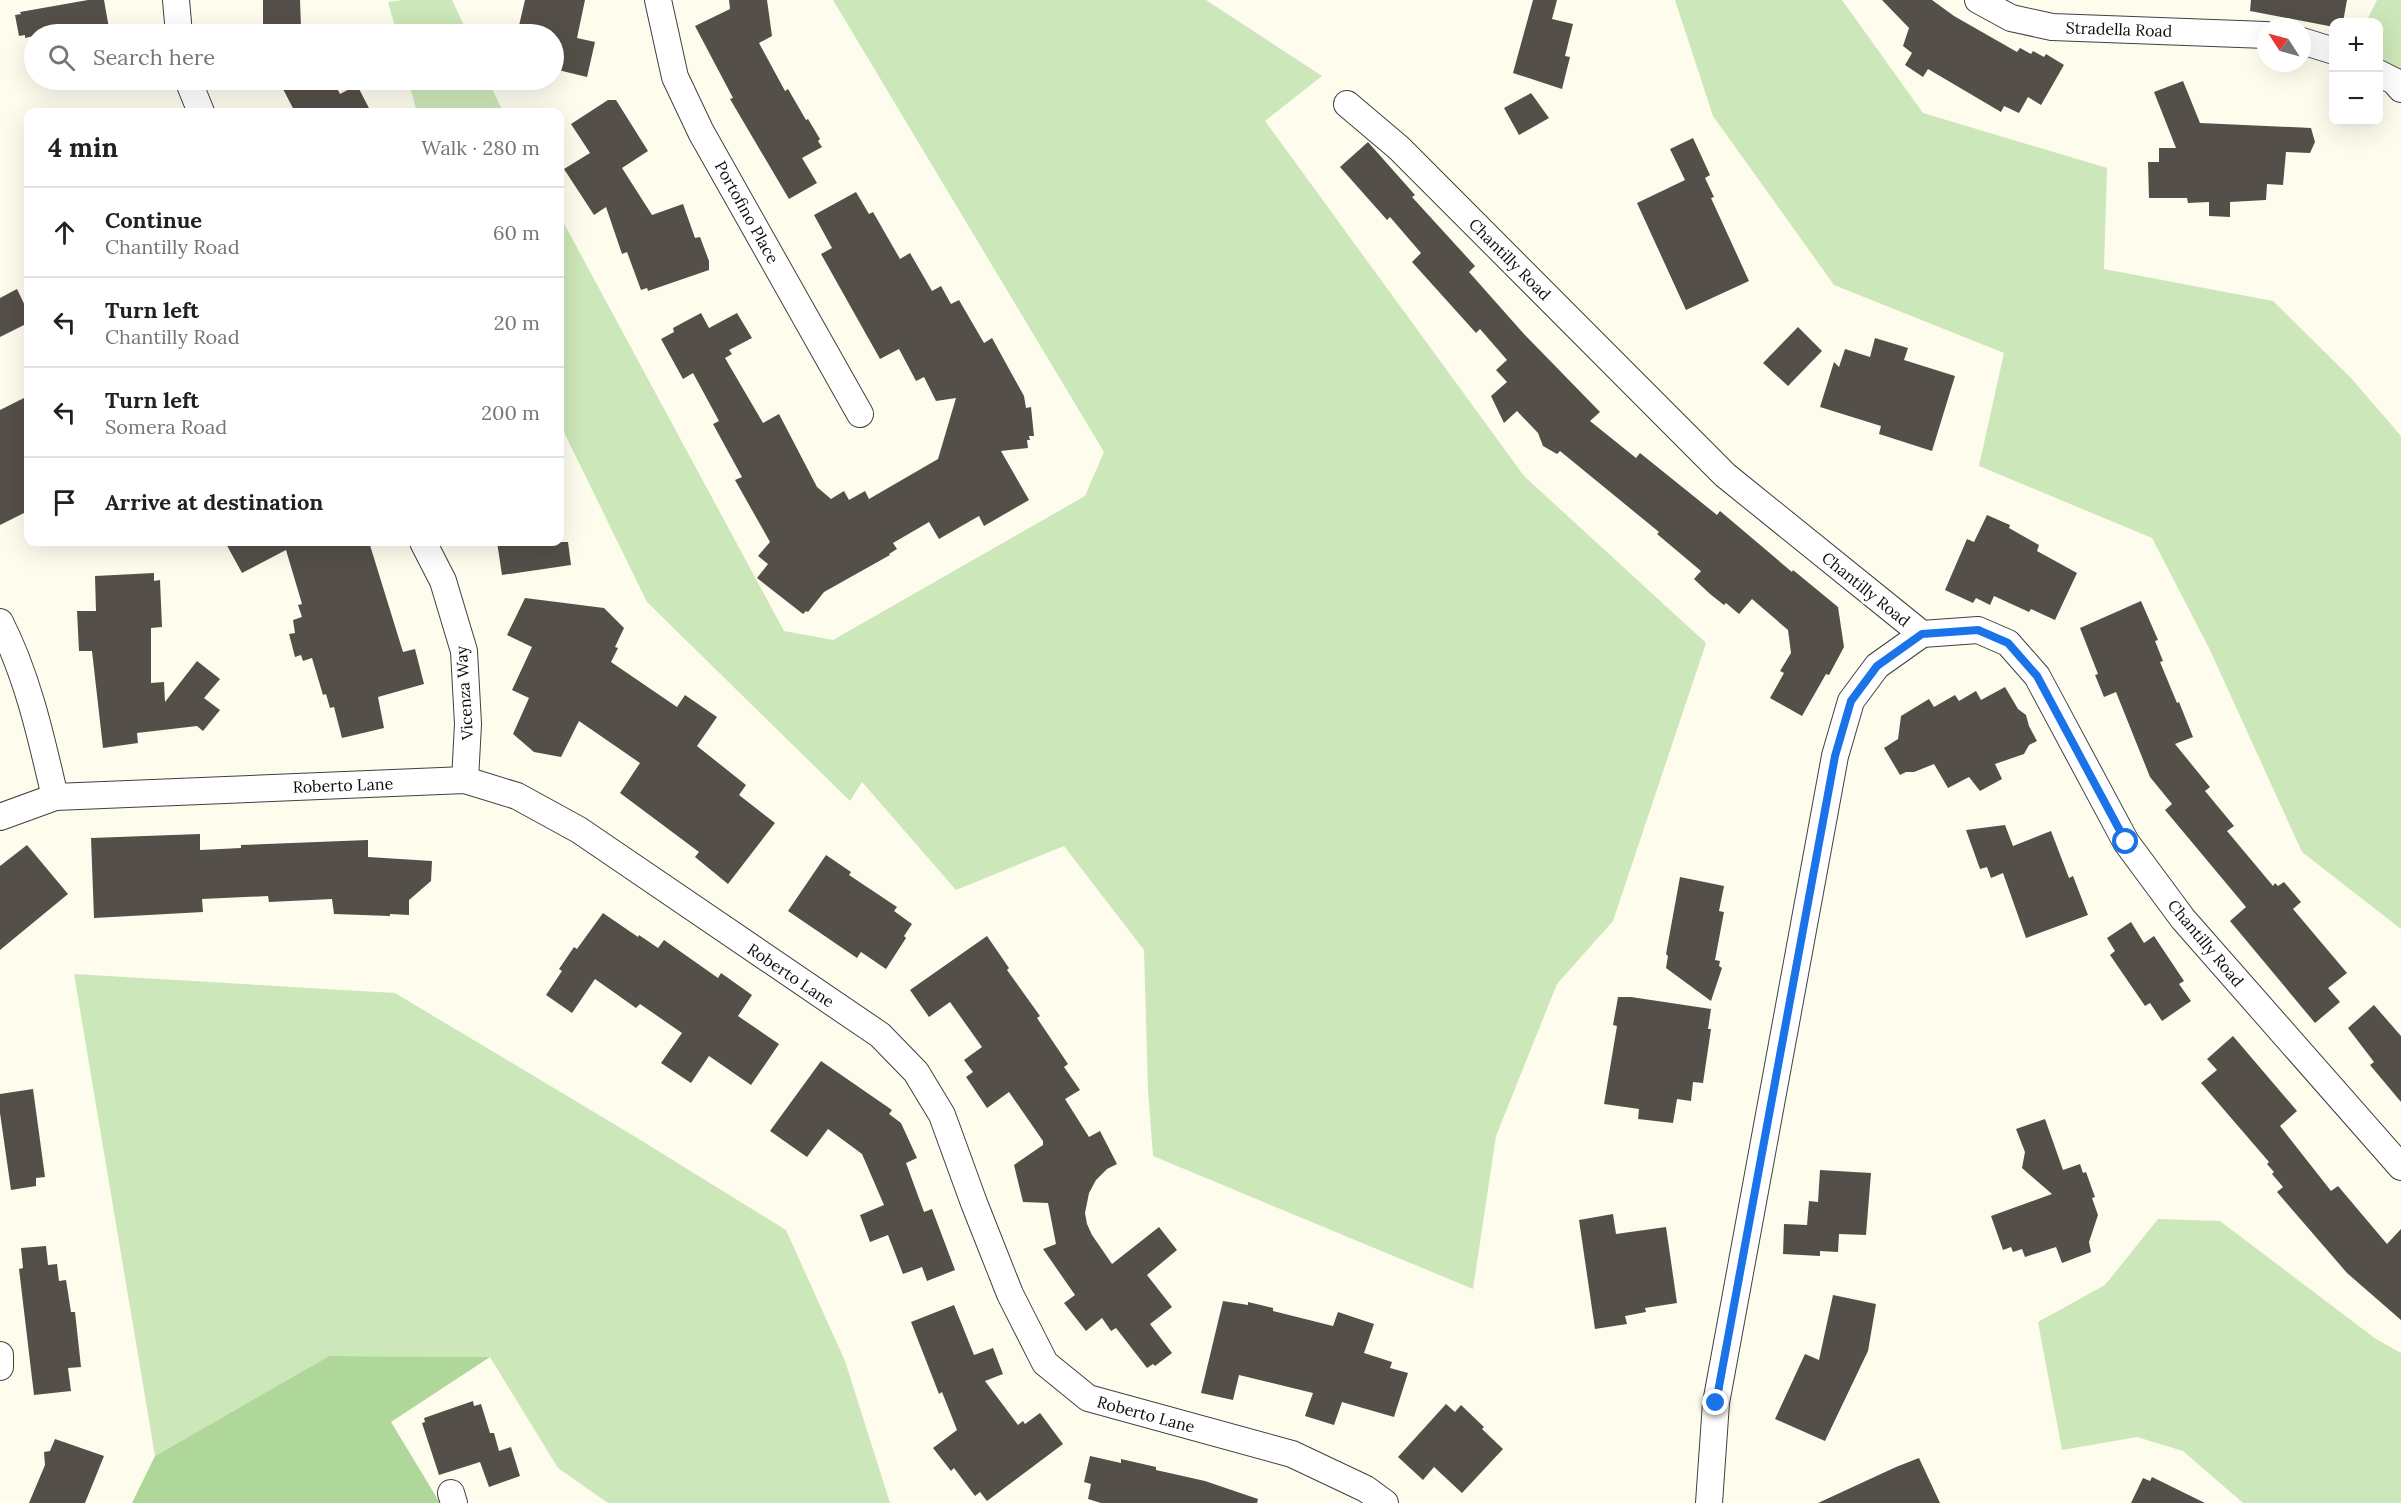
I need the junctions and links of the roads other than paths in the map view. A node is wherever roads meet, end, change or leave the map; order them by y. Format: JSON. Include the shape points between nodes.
{"nodes":[{"id":1,"x":176,"y":0,"type":"edge"},
{"id":2,"x":658,"y":0,"type":"edge"},
{"id":3,"x":1978,"y":0,"type":"edge"},
{"id":4,"x":178,"y":24,"type":"edge"},
{"id":5,"x":2257,"y":34,"type":"edge"},
{"id":6,"x":2311,"y":44,"type":"edge"},
{"id":7,"x":2329,"y":49,"type":"edge"},
{"id":8,"x":2383,"y":75,"type":"edge"},
{"id":9,"x":2401,"y":89,"type":"edge"},
{"id":10,"x":192,"y":90,"type":"edge"},
{"id":11,"x":1347,"y":104,"type":"dead end"},
{"id":12,"x":199,"y":108,"type":"edge"},
{"id":13,"x":860,"y":414,"type":"dead end"},
{"id":14,"x":425,"y":546,"type":"edge"},
{"id":15,"x":0,"y":622,"type":"edge"},
{"id":16,"x":1922,"y":634,"type":"junction"},
{"id":17,"x":465,"y":780,"type":"junction"},
{"id":18,"x":55,"y":798,"type":"junction"},
{"id":19,"x":0,"y":817,"type":"edge"},
{"id":20,"x":2401,"y":1167,"type":"edge"},
{"id":21,"x":0,"y":1355,"type":"edge"},
{"id":22,"x":0,"y":1367,"type":"edge"},
{"id":23,"x":1385,"y":1503,"type":"edge"},
{"id":24,"x":1709,"y":1503,"type":"edge"}],
"edges":[{"from":1,"to":4,"type":"street"},
{"from":2,"to":13,"type":"street","name":"Portofino Place","via":[[675,77],[701,132]]},
{"from":3,"to":5,"type":"street","name":"Stradella Road","via":[[2011,18],[2052,27]]},
{"from":6,"to":7,"type":"street"},
{"from":8,"to":9,"type":"street"},
{"from":10,"to":12,"type":"street"},
{"from":11,"to":16,"type":"street","name":"Chantilly Road","via":[[1400,148],[1725,475]]},
{"from":14,"to":17,"type":"street","name":"Vicenza Way","via":[[443,581],[464,651],[468,724]]},
{"from":15,"to":18,"type":"street","via":[[36,712]]},
{"from":16,"to":20,"type":"street","name":"Chantilly Road","via":[[1978,630],[2008,643],[2037,676],[2126,842],[2183,919]]},
{"from":16,"to":24,"type":"street","via":[[1877,666],[1851,701],[1835,756],[1716,1403]]},
{"from":17,"to":18,"type":"street","name":"Roberto Lane"},
{"from":17,"to":23,"type":"street","name":"Roberto Lane","via":[[517,796],[579,830],[880,1035],[916,1072],[942,1115],[1010,1293],[1045,1363],[1088,1398],[1292,1454],[1366,1489]]},
{"from":18,"to":19,"type":"street","name":"Roberto Lane"},
{"from":21,"to":22,"type":"street"}]}
